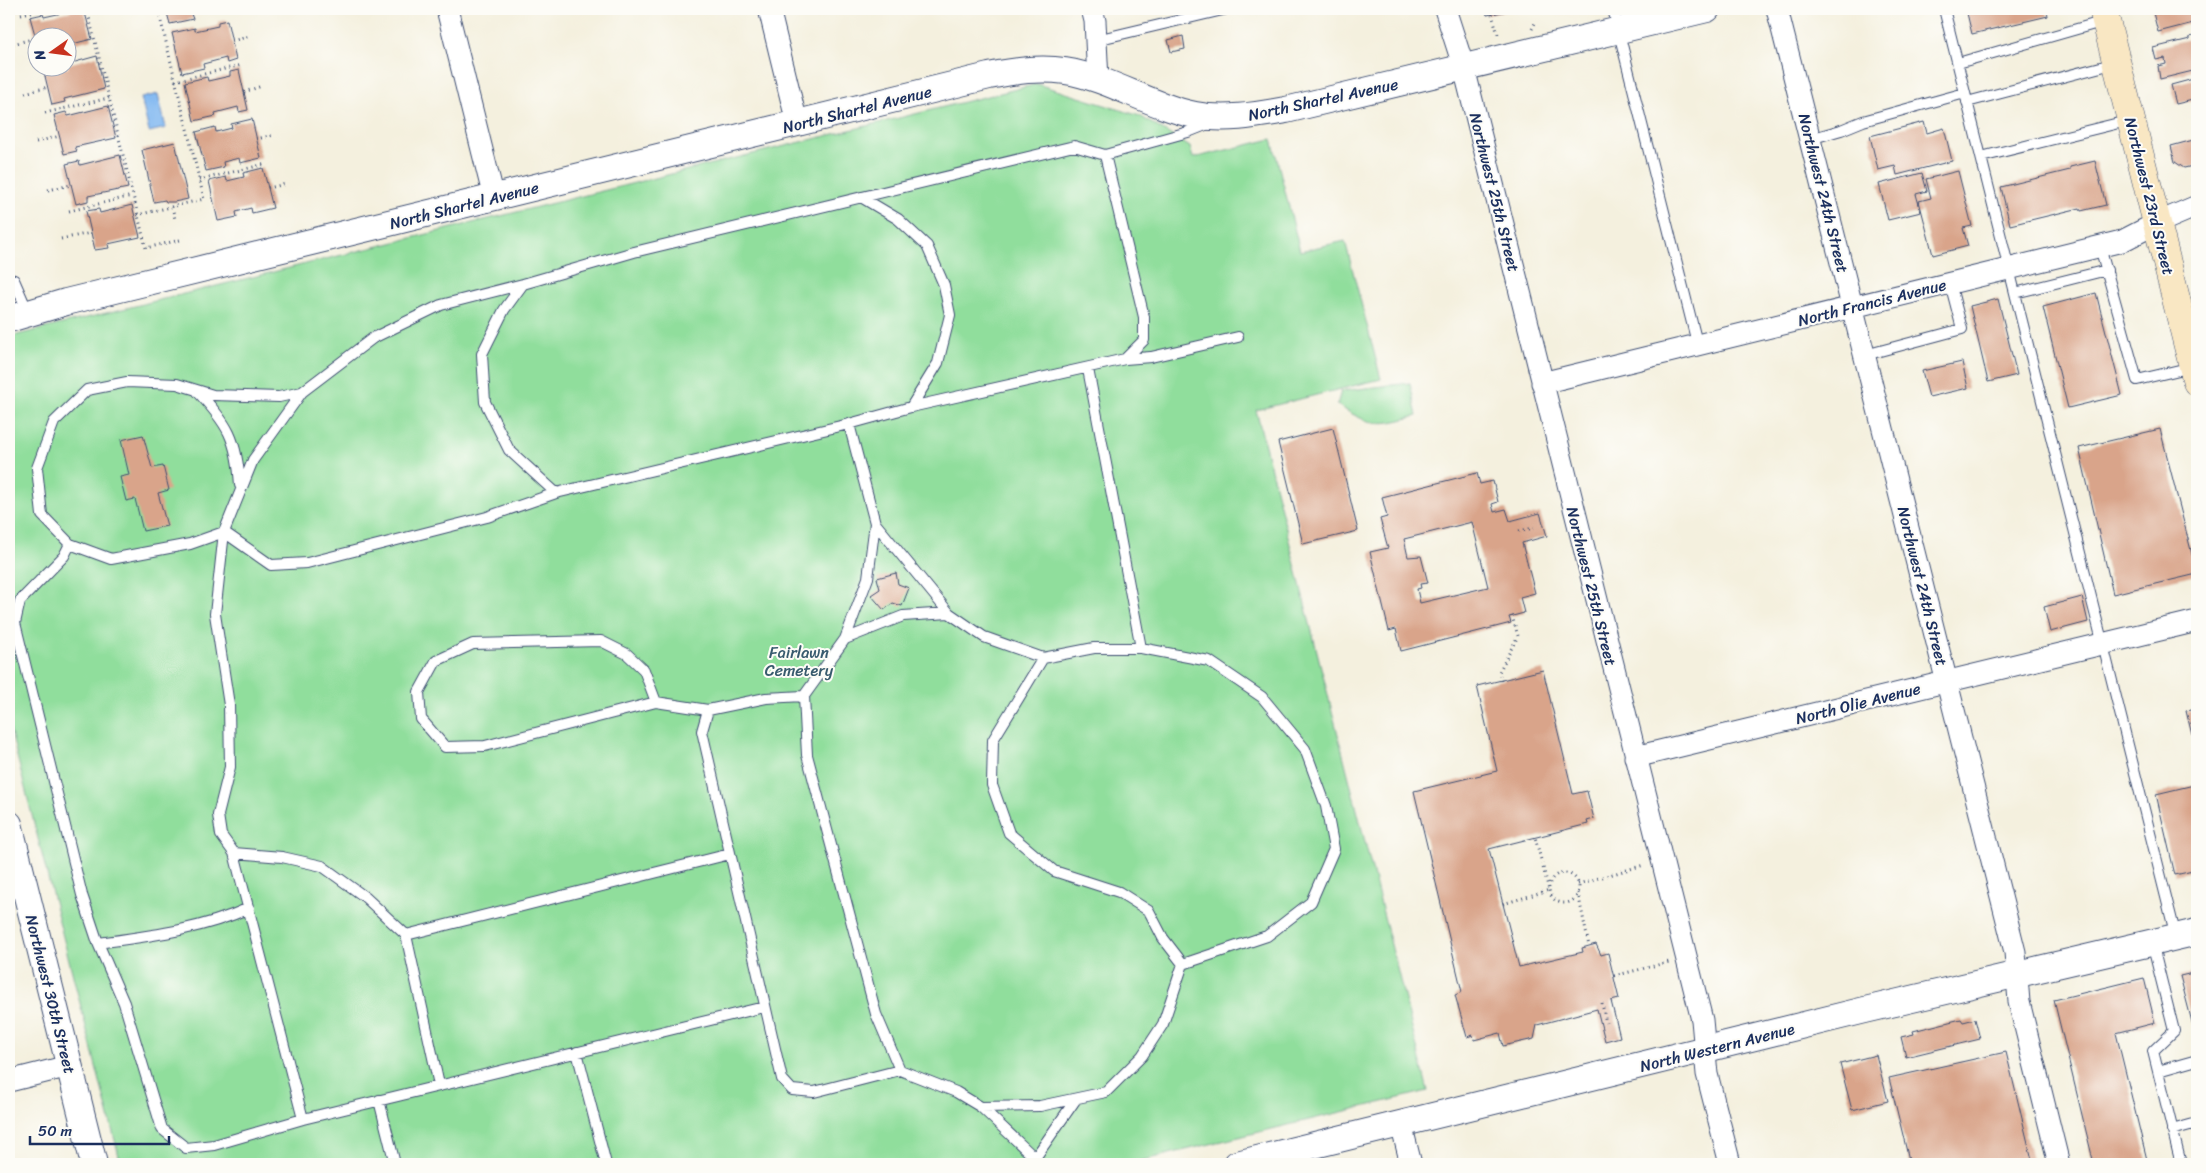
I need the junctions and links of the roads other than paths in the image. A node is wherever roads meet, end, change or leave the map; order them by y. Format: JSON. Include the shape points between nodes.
{"nodes":[{"id":1,"x":447,"y":9,"type":"edge"},
{"id":2,"x":769,"y":9,"type":"edge"},
{"id":3,"x":1092,"y":9,"type":"edge"},
{"id":4,"x":1227,"y":9,"type":"edge"},
{"id":5,"x":1445,"y":9,"type":"edge"},
{"id":6,"x":1707,"y":9,"type":"edge"},
{"id":7,"x":1777,"y":9,"type":"edge"},
{"id":8,"x":1944,"y":9,"type":"edge"},
{"id":9,"x":2105,"y":15,"type":"edge"},
{"id":10,"x":1616,"y":20,"type":"edge"},
{"id":11,"x":1096,"y":40,"type":"junction"},
{"id":12,"x":1958,"y":63,"type":"junction"},
{"id":13,"x":2117,"y":63,"type":"junction"},
{"id":14,"x":1464,"y":68,"type":"junction"},
{"id":15,"x":1098,"y":80,"type":"junction"},
{"id":16,"x":1966,"y":97,"type":"junction"},
{"id":17,"x":1222,"y":117,"type":"junction"},
{"id":18,"x":2132,"y":120,"type":"junction"},
{"id":19,"x":797,"y":124,"type":"junction"},
{"id":20,"x":1810,"y":139,"type":"junction"},
{"id":21,"x":1105,"y":154,"type":"junction"},
{"id":22,"x":1981,"y":157,"type":"junction"},
{"id":23,"x":861,"y":197,"type":"junction"},
{"id":24,"x":494,"y":198,"type":"junction"},
{"id":25,"x":2197,"y":206,"type":"edge"},
{"id":26,"x":2157,"y":223,"type":"junction"},
{"id":27,"x":2100,"y":246,"type":"junction"},
{"id":28,"x":2009,"y":269,"type":"junction"},
{"id":29,"x":2107,"y":270,"type":"junction"},
{"id":30,"x":9,"y":279,"type":"edge"},
{"id":31,"x":1950,"y":283,"type":"junction"},
{"id":32,"x":523,"y":284,"type":"junction"},
{"id":33,"x":2015,"y":293,"type":"junction"},
{"id":34,"x":1853,"y":307,"type":"junction"},
{"id":35,"x":18,"y":316,"type":"edge"},
{"id":36,"x":1238,"y":337,"type":"dead end"},
{"id":37,"x":1698,"y":347,"type":"junction"},
{"id":38,"x":1865,"y":355,"type":"junction"},
{"id":39,"x":1124,"y":359,"type":"junction"},
{"id":40,"x":1088,"y":369,"type":"junction"},
{"id":41,"x":2195,"y":374,"type":"edge"},
{"id":42,"x":1542,"y":383,"type":"junction"},
{"id":43,"x":196,"y":390,"type":"junction"},
{"id":44,"x":302,"y":392,"type":"junction"},
{"id":45,"x":911,"y":407,"type":"junction"},
{"id":46,"x":849,"y":424,"type":"junction"},
{"id":47,"x":240,"y":489,"type":"junction"},
{"id":48,"x":556,"y":492,"type":"junction"},
{"id":49,"x":875,"y":522,"type":"junction"},
{"id":50,"x":224,"y":532,"type":"junction"},
{"id":51,"x":70,"y":544,"type":"junction"},
{"id":52,"x":949,"y":613,"type":"junction"},
{"id":53,"x":2197,"y":621,"type":"edge"},
{"id":54,"x":845,"y":638,"type":"junction"},
{"id":55,"x":2102,"y":644,"type":"junction"},
{"id":56,"x":1141,"y":648,"type":"junction"},
{"id":57,"x":1043,"y":658,"type":"junction"},
{"id":58,"x":1946,"y":681,"type":"junction"},
{"id":59,"x":804,"y":696,"type":"junction"},
{"id":60,"x":656,"y":702,"type":"junction"},
{"id":61,"x":708,"y":710,"type":"junction"},
{"id":62,"x":1635,"y":758,"type":"junction"},
{"id":63,"x":9,"y":824,"type":"edge"},
{"id":64,"x":234,"y":853,"type":"junction"},
{"id":65,"x":730,"y":854,"type":"junction"},
{"id":66,"x":249,"y":908,"type":"junction"},
{"id":67,"x":2187,"y":934,"type":"edge"},
{"id":68,"x":406,"y":935,"type":"junction"},
{"id":69,"x":2152,"y":942,"type":"junction"},
{"id":70,"x":98,"y":943,"type":"junction"},
{"id":71,"x":1182,"y":964,"type":"junction"},
{"id":72,"x":2017,"y":974,"type":"junction"},
{"id":73,"x":764,"y":1007,"type":"junction"},
{"id":74,"x":1705,"y":1050,"type":"junction"},
{"id":75,"x":577,"y":1052,"type":"junction"},
{"id":76,"x":2197,"y":1060,"type":"edge"},
{"id":77,"x":69,"y":1066,"type":"junction"},
{"id":78,"x":900,"y":1070,"type":"junction"},
{"id":79,"x":2158,"y":1071,"type":"junction"},
{"id":80,"x":9,"y":1081,"type":"edge"},
{"id":81,"x":439,"y":1085,"type":"junction"},
{"id":82,"x":1076,"y":1099,"type":"junction"},
{"id":83,"x":379,"y":1100,"type":"junction"},
{"id":84,"x":981,"y":1107,"type":"junction"},
{"id":85,"x":303,"y":1119,"type":"junction"},
{"id":86,"x":2197,"y":1123,"type":"edge"},
{"id":87,"x":1401,"y":1124,"type":"junction"},
{"id":88,"x":2172,"y":1130,"type":"junction"},
{"id":89,"x":1037,"y":1161,"type":"edge"},
{"id":90,"x":94,"y":1164,"type":"edge"},
{"id":91,"x":395,"y":1164,"type":"edge"},
{"id":92,"x":606,"y":1164,"type":"edge"},
{"id":93,"x":1237,"y":1164,"type":"edge"},
{"id":94,"x":1411,"y":1164,"type":"edge"},
{"id":95,"x":1730,"y":1164,"type":"edge"},
{"id":96,"x":2059,"y":1164,"type":"edge"},
{"id":97,"x":2181,"y":1164,"type":"edge"}],
"edges":[{"from":1,"to":24,"type":"street"},
{"from":2,"to":19,"type":"street"},
{"from":3,"to":11,"type":"street"},
{"from":4,"to":11,"type":"lane"},
{"from":5,"to":14,"type":"street","name":"Northwest 25th Street"},
{"from":6,"to":10,"type":"street","name":"North Shartel Avenue"},
{"from":7,"to":20,"type":"street","name":"Northwest 24th Street"},
{"from":8,"to":12,"type":"lane"},
{"from":9,"to":12,"type":"lane"},
{"from":9,"to":13,"type":"main road","name":"Northwest 23rd Street"},
{"from":10,"to":14,"type":"street","name":"North Shartel Avenue"},
{"from":10,"to":37,"type":"lane"},
{"from":11,"to":15,"type":"street"},
{"from":12,"to":16,"type":"lane"},
{"from":13,"to":16,"type":"lane"},
{"from":13,"to":18,"type":"main road","name":"Northwest 23rd Street"},
{"from":14,"to":17,"type":"street","name":"North Shartel Avenue","via":[[1286,110]]},
{"from":14,"to":42,"type":"street","name":"Northwest 25th Street"},
{"from":15,"to":17,"type":"street","name":"North Shartel Avenue","via":[[1178,111]]},
{"from":15,"to":19,"type":"street","name":"North Shartel Avenue","via":[[1066,71],[1021,70]]},
{"from":16,"to":20,"type":"lane","via":[[1862,121]]},
{"from":16,"to":22,"type":"lane"},
{"from":17,"to":21,"type":"lane","via":[[1188,132]]},
{"from":18,"to":22,"type":"lane"},
{"from":18,"to":26,"type":"main road","name":"Northwest 23rd Street"},
{"from":19,"to":24,"type":"street","name":"North Shartel Avenue"},
{"from":20,"to":34,"type":"street","name":"Northwest 24th Street"},
{"from":21,"to":23,"type":"lane","via":[[1074,146]]},
{"from":21,"to":39,"type":"lane","via":[[1144,317],[1144,340]]},
{"from":22,"to":28,"type":"lane"},
{"from":23,"to":32,"type":"lane","via":[[634,252]]},
{"from":23,"to":45,"type":"lane","via":[[898,219],[926,246],[944,285],[950,315],[938,363]]},
{"from":24,"to":35,"type":"street","name":"North Shartel Avenue"},
{"from":25,"to":26,"type":"street","name":"North Francis Avenue"},
{"from":26,"to":27,"type":"street","name":"North Francis Avenue","via":[[2122,241]]},
{"from":26,"to":41,"type":"main road","name":"Northwest 23rd Street"},
{"from":27,"to":28,"type":"street","name":"North Francis Avenue"},
{"from":27,"to":29,"type":"lane"},
{"from":28,"to":31,"type":"street","name":"North Francis Avenue"},
{"from":28,"to":33,"type":"lane"},
{"from":29,"to":33,"type":"lane"},
{"from":29,"to":41,"type":"lane","via":[[2137,380]]},
{"from":30,"to":35,"type":"lane","via":[[14,280]]},
{"from":31,"to":34,"type":"street","name":"North Francis Avenue"},
{"from":31,"to":38,"type":"lane","via":[[1962,329]]},
{"from":32,"to":44,"type":"lane","via":[[441,305],[373,338]]},
{"from":32,"to":48,"type":"lane","via":[[504,310],[482,354],[485,402],[509,450]]},
{"from":33,"to":55,"type":"lane"},
{"from":34,"to":37,"type":"street","name":"North Francis Avenue"},
{"from":34,"to":38,"type":"street","name":"Northwest 24th Street"},
{"from":36,"to":39,"type":"lane","via":[[1151,357]]},
{"from":37,"to":42,"type":"street","name":"North Francis Avenue"},
{"from":38,"to":58,"type":"street","name":"Northwest 24th Street"},
{"from":39,"to":40,"type":"lane"},
{"from":40,"to":45,"type":"lane"},
{"from":40,"to":56,"type":"lane"},
{"from":42,"to":62,"type":"street","name":"Northwest 25th Street"},
{"from":43,"to":44,"type":"lane","via":[[213,395],[261,397]]},
{"from":43,"to":47,"type":"lane","via":[[220,416],[233,440]]},
{"from":43,"to":51,"type":"lane","via":[[178,384],[127,382],[87,390],[54,422],[37,468],[42,515]]},
{"from":44,"to":47,"type":"lane","via":[[253,460]]},
{"from":45,"to":46,"type":"lane"},
{"from":46,"to":48,"type":"lane"},
{"from":46,"to":49,"type":"lane"},
{"from":47,"to":50,"type":"lane"},
{"from":48,"to":50,"type":"lane","via":[[487,517],[306,563],[271,565]]},
{"from":49,"to":52,"type":"lane"},
{"from":49,"to":54,"type":"lane","via":[[868,578]]},
{"from":50,"to":51,"type":"lane","via":[[190,544],[111,559]]},
{"from":50,"to":64,"type":"lane","via":[[215,614],[228,705],[230,767],[218,815],[221,835]]},
{"from":51,"to":70,"type":"lane","via":[[64,556],[20,601],[15,623],[82,895]]},
{"from":52,"to":54,"type":"lane","via":[[902,616]]},
{"from":52,"to":57,"type":"lane","via":[[984,637]]},
{"from":53,"to":55,"type":"street","name":"North Olie Avenue"},
{"from":54,"to":59,"type":"lane"},
{"from":55,"to":58,"type":"street","name":"North Olie Avenue"},
{"from":55,"to":67,"type":"lane"},
{"from":56,"to":57,"type":"lane","via":[[1094,648]]},
{"from":56,"to":71,"type":"lane","via":[[1209,661],[1262,696],[1304,749],[1326,806],[1334,850],[1311,902],[1267,936]]},
{"from":57,"to":71,"type":"lane","via":[[993,740],[992,785],[1009,833],[1054,870],[1119,892],[1149,911]]},
{"from":58,"to":62,"type":"street","name":"North Olie Avenue"},
{"from":58,"to":72,"type":"street","name":"Northwest 24th Street","via":[[2016,952]]},
{"from":59,"to":61,"type":"lane","via":[[766,698]]},
{"from":59,"to":78,"type":"lane","via":[[807,755],[876,1014]]},
{"from":60,"to":60,"type":"lane","via":[[644,670],[627,654],[601,641],[473,644],[436,661],[419,692],[421,719],[445,746],[485,746]]},
{"from":60,"to":61,"type":"lane"},
{"from":61,"to":65,"type":"lane","via":[[702,731]]},
{"from":62,"to":74,"type":"street","name":"Northwest 25th Street","via":[[1702,1020]]},
{"from":63,"to":77,"type":"street","name":"Northwest 30th Street"},
{"from":64,"to":66,"type":"lane"},
{"from":64,"to":68,"type":"lane","via":[[282,856],[322,866],[365,897]]},
{"from":65,"to":68,"type":"lane"},
{"from":65,"to":73,"type":"lane"},
{"from":66,"to":70,"type":"lane","via":[[227,918],[171,933]]},
{"from":66,"to":85,"type":"lane"},
{"from":67,"to":69,"type":"street","name":"North Western Avenue"},
{"from":68,"to":81,"type":"lane"},
{"from":69,"to":72,"type":"street","name":"North Western Avenue"},
{"from":69,"to":79,"type":"lane","via":[[2174,1031],[2153,1051]]},
{"from":70,"to":85,"type":"lane","via":[[124,1002],[162,1129],[186,1148],[214,1145]]},
{"from":71,"to":82,"type":"lane","via":[[1163,1024],[1142,1056],[1106,1092]]},
{"from":72,"to":74,"type":"street","name":"North Western Avenue"},
{"from":72,"to":96,"type":"street","name":"Northwest 24th Street","via":[[2018,1002]]},
{"from":73,"to":75,"type":"lane"},
{"from":73,"to":78,"type":"lane","via":[[782,1079],[792,1090],[814,1092]]},
{"from":74,"to":87,"type":"street","name":"North Western Avenue"},
{"from":74,"to":95,"type":"street","name":"Northwest 25th Street","via":[[1707,1074]]},
{"from":75,"to":81,"type":"lane"},
{"from":75,"to":92,"type":"lane"},
{"from":76,"to":79,"type":"lane"},
{"from":77,"to":80,"type":"street"},
{"from":77,"to":90,"type":"street","name":"Northwest 30th Street"},
{"from":78,"to":84,"type":"lane","via":[[956,1092]]},
{"from":79,"to":88,"type":"lane"},
{"from":81,"to":83,"type":"lane"},
{"from":82,"to":84,"type":"lane","via":[[1040,1106]]},
{"from":82,"to":89,"type":"lane"},
{"from":83,"to":85,"type":"lane"},
{"from":83,"to":91,"type":"lane"},
{"from":84,"to":89,"type":"lane"},
{"from":86,"to":88,"type":"lane"},
{"from":87,"to":93,"type":"street","name":"North Western Avenue"},
{"from":87,"to":94,"type":"street"},
{"from":88,"to":97,"type":"lane"}]}
